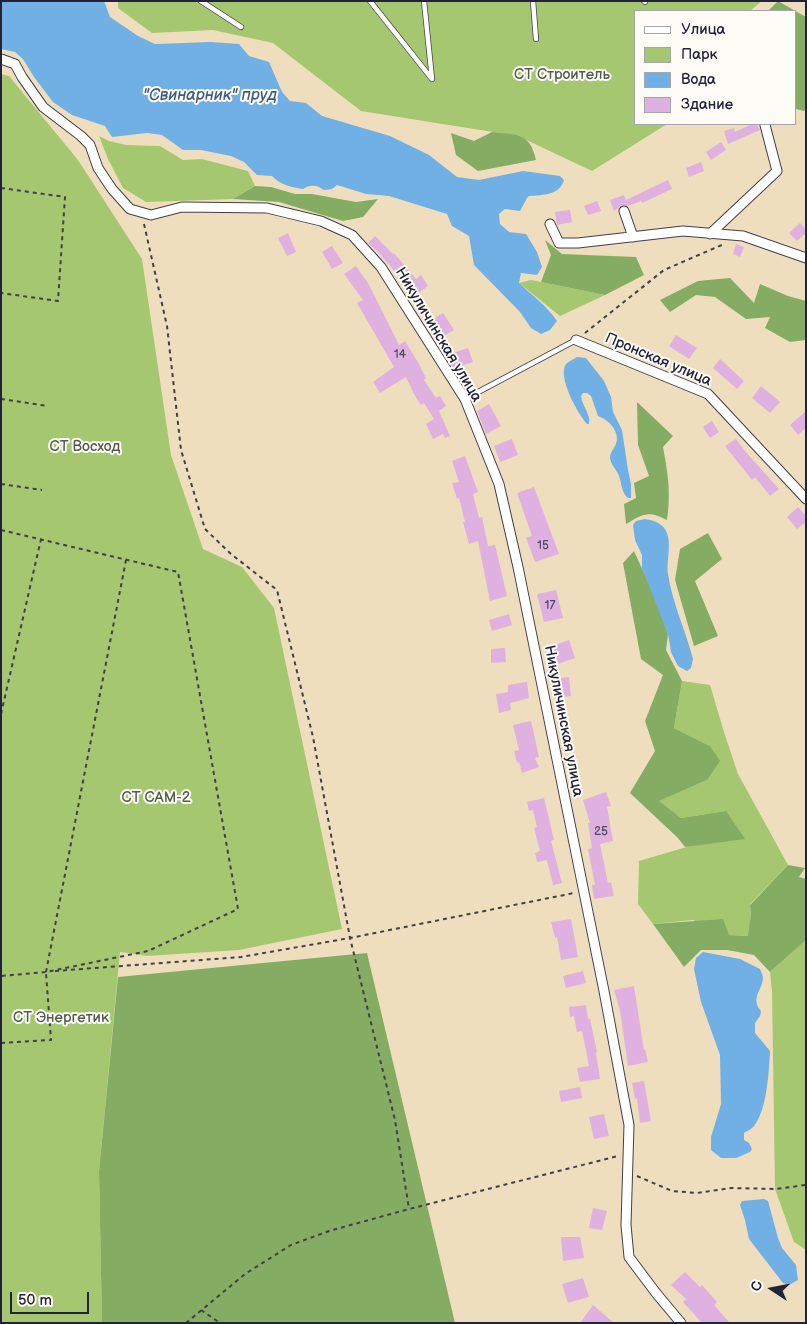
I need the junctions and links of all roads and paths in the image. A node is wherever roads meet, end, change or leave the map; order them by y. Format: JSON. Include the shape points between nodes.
{"nodes":[{"id":1,"x":201,"y":1,"type":"edge"},
{"id":2,"x":370,"y":1,"type":"edge"},
{"id":3,"x":424,"y":1,"type":"edge"},
{"id":4,"x":533,"y":1,"type":"edge"},
{"id":5,"x":241,"y":27,"type":"dead end"},
{"id":6,"x":536,"y":39,"type":"dead end"},
{"id":7,"x":1,"y":59,"type":"edge"},
{"id":8,"x":765,"y":125,"type":"dead end"},
{"id":9,"x":1,"y":188,"type":"edge"},
{"id":10,"x":624,"y":211,"type":"dead end"},
{"id":11,"x":142,"y":214,"type":"junction"},
{"id":12,"x":550,"y":224,"type":"dead end"},
{"id":13,"x":710,"y":234,"type":"junction"},
{"id":14,"x":633,"y":237,"type":"junction"},
{"id":15,"x":726,"y":243,"type":"dead end"},
{"id":16,"x":806,"y":258,"type":"edge"},
{"id":17,"x":1,"y":293,"type":"edge"},
{"id":18,"x":576,"y":340,"type":"junction"},
{"id":19,"x":1,"y":398,"type":"edge"},
{"id":20,"x":465,"y":399,"type":"junction"},
{"id":21,"x":48,"y":406,"type":"dead end"},
{"id":22,"x":1,"y":484,"type":"edge"},
{"id":23,"x":42,"y":490,"type":"dead end"},
{"id":24,"x":806,"y":499,"type":"edge"},
{"id":25,"x":1,"y":530,"type":"edge"},
{"id":26,"x":41,"y":539,"type":"junction"},
{"id":27,"x":126,"y":560,"type":"junction"},
{"id":28,"x":1,"y":714,"type":"edge"},
{"id":29,"x":584,"y":891,"type":"junction"},
{"id":30,"x":350,"y":938,"type":"junction"},
{"id":31,"x":46,"y":972,"type":"junction"},
{"id":32,"x":1,"y":976,"type":"edge"},
{"id":33,"x":1,"y":1043,"type":"edge"},
{"id":34,"x":629,"y":1154,"type":"junction"},
{"id":35,"x":628,"y":1172,"type":"junction"},
{"id":36,"x":806,"y":1185,"type":"edge"},
{"id":37,"x":409,"y":1209,"type":"junction"},
{"id":38,"x":201,"y":1310,"type":"junction"},
{"id":39,"x":186,"y":1323,"type":"edge"},
{"id":40,"x":220,"y":1323,"type":"edge"},
{"id":41,"x":682,"y":1323,"type":"edge"}],
"edges":[{"from":1,"to":5,"type":"lane"},
{"from":2,"to":3,"type":"lane","via":[[432,79]]},
{"from":4,"to":6,"type":"lane"},
{"from":7,"to":11,"type":"street","via":[[15,64],[43,107],[90,145],[98,168],[112,189],[130,209]]},
{"from":8,"to":13,"type":"street","via":[[777,171]]},
{"from":9,"to":17,"type":"path","via":[[65,197],[58,301]]},
{"from":10,"to":14,"type":"street"},
{"from":11,"to":20,"type":"street","name":"Никуличинская улица","via":[[190,206],[267,208],[321,221],[352,235],[381,267]]},
{"from":11,"to":30,"type":"path","via":[[167,326],[181,450],[205,528],[231,554],[277,590],[314,737]]},
{"from":12,"to":14,"type":"street","via":[[559,243],[578,244]]},
{"from":13,"to":14,"type":"street","via":[[683,231]]},
{"from":13,"to":16,"type":"street","via":[[743,236]]},
{"from":15,"to":18,"type":"path","via":[[664,270]]},
{"from":18,"to":20,"type":"lane"},
{"from":18,"to":24,"type":"street","name":"Пронская улица","via":[[708,394]]},
{"from":19,"to":21,"type":"path"},
{"from":20,"to":29,"type":"street","name":"Никуличинская улица","via":[[499,484]]},
{"from":22,"to":23,"type":"path"},
{"from":25,"to":26,"type":"path"},
{"from":26,"to":27,"type":"path"},
{"from":26,"to":28,"type":"path"},
{"from":27,"to":31,"type":"path"},
{"from":27,"to":31,"type":"path","via":[[178,572],[238,909],[148,951]]},
{"from":29,"to":30,"type":"path"},
{"from":29,"to":34,"type":"street","name":"Никуличинская улица","via":[[629,1125]]},
{"from":30,"to":31,"type":"path","via":[[241,957]]},
{"from":30,"to":37,"type":"path","via":[[395,1120]]},
{"from":31,"to":32,"type":"path"},
{"from":31,"to":33,"type":"path","via":[[52,1040]]},
{"from":34,"to":35,"type":"street","name":"Никуличинская улица"},
{"from":34,"to":37,"type":"path"},
{"from":35,"to":36,"type":"path","via":[[672,1190],[698,1193],[731,1188],[775,1189]]},
{"from":35,"to":41,"type":"street","name":"Никуличинская улица","via":[[626,1225],[629,1257]]},
{"from":37,"to":38,"type":"path","via":[[290,1245],[244,1274]]},
{"from":38,"to":39,"type":"path"},
{"from":38,"to":40,"type":"path"}]}
